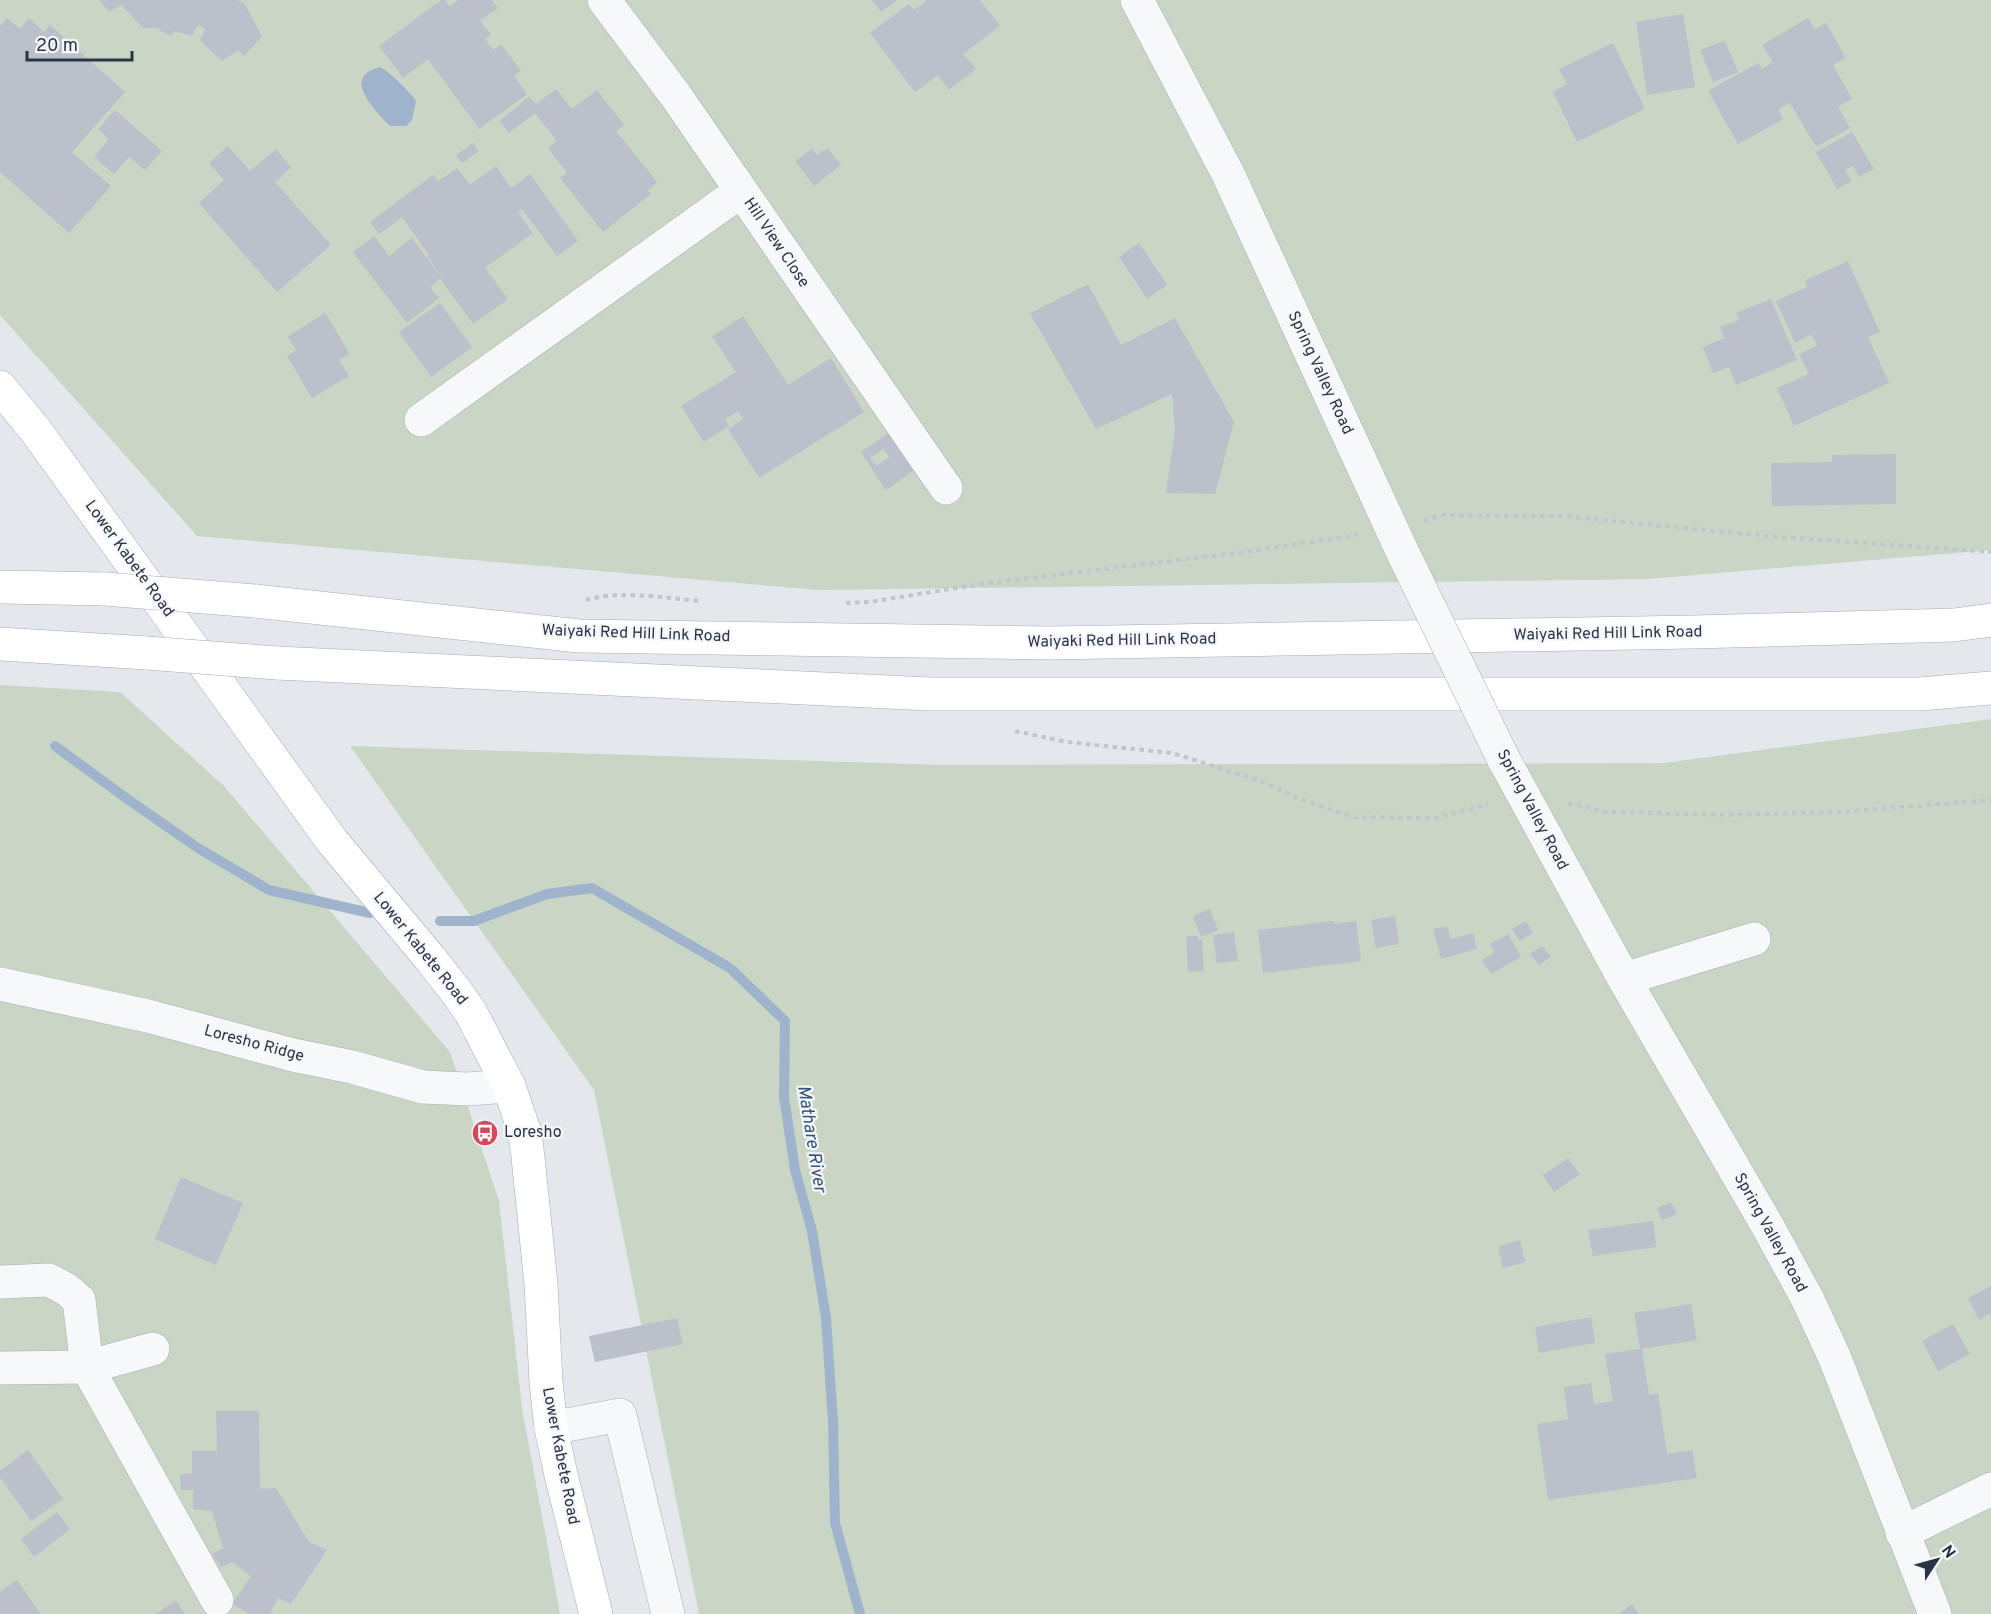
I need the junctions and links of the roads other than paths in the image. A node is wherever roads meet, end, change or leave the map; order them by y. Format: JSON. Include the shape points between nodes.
{"nodes":[{"id":1,"x":604,"y":0,"type":"edge"},
{"id":2,"x":1137,"y":0,"type":"edge"},
{"id":3,"x":741,"y":191,"type":"junction"},
{"id":4,"x":0,"y":387,"type":"edge"},
{"id":5,"x":421,"y":420,"type":"dead end"},
{"id":6,"x":946,"y":488,"type":"dead end"},
{"id":7,"x":0,"y":587,"type":"edge"},
{"id":8,"x":1991,"y":620,"type":"edge"},
{"id":9,"x":0,"y":644,"type":"edge"},
{"id":10,"x":1991,"y":688,"type":"edge"},
{"id":11,"x":1754,"y":939,"type":"dead end"},
{"id":12,"x":1624,"y":980,"type":"junction"},
{"id":13,"x":0,"y":984,"type":"edge"},
{"id":14,"x":509,"y":1086,"type":"junction"},
{"id":15,"x":0,"y":1282,"type":"edge"},
{"id":16,"x":153,"y":1349,"type":"dead end"},
{"id":17,"x":87,"y":1367,"type":"junction"},
{"id":18,"x":0,"y":1368,"type":"edge"},
{"id":19,"x":551,"y":1428,"type":"junction"},
{"id":20,"x":1991,"y":1489,"type":"edge"},
{"id":21,"x":1902,"y":1533,"type":"junction"},
{"id":22,"x":217,"y":1600,"type":"dead end"},
{"id":23,"x":596,"y":1614,"type":"edge"},
{"id":24,"x":668,"y":1614,"type":"edge"},
{"id":25,"x":1935,"y":1614,"type":"edge"}],
"edges":[{"from":1,"to":3,"type":"street","name":"Hill View Close"},
{"from":2,"to":12,"type":"street","name":"Spring Valley Road","bridge":true,"via":[[1228,174],[1503,758]]},
{"from":3,"to":5,"type":"street"},
{"from":3,"to":6,"type":"street","name":"Hill View Close"},
{"from":4,"to":14,"type":"main road","name":"Lower Kabete Road","via":[[36,431],[332,841],[448,981],[471,1013]]},
{"from":7,"to":8,"type":"main road","name":"Waiyaki Red Hill Link Road","bridge":true,"via":[[105,589],[255,601],[579,636],[1049,643],[1681,632],[1954,625]]},
{"from":9,"to":10,"type":"main road","bridge":true,"via":[[277,663],[930,694],[1920,694]]},
{"from":11,"to":12,"type":"street"},
{"from":12,"to":21,"type":"street","name":"Spring Valley Road","via":[[1807,1298],[1834,1356]]},
{"from":13,"to":14,"type":"street","name":"Loresho Ridge","via":[[148,1016],[423,1087]]},
{"from":14,"to":19,"type":"main road","name":"Lower Kabete Road","via":[[525,1133],[528,1157]]},
{"from":15,"to":17,"type":"street","via":[[49,1281],[79,1300]]},
{"from":16,"to":17,"type":"street"},
{"from":17,"to":18,"type":"street"},
{"from":17,"to":22,"type":"street"},
{"from":19,"to":23,"type":"main road","name":"Lower Kabete Road"},
{"from":19,"to":24,"type":"street","via":[[620,1415]]},
{"from":20,"to":21,"type":"street"},
{"from":21,"to":25,"type":"street","name":"Spring Valley Road"}]}
